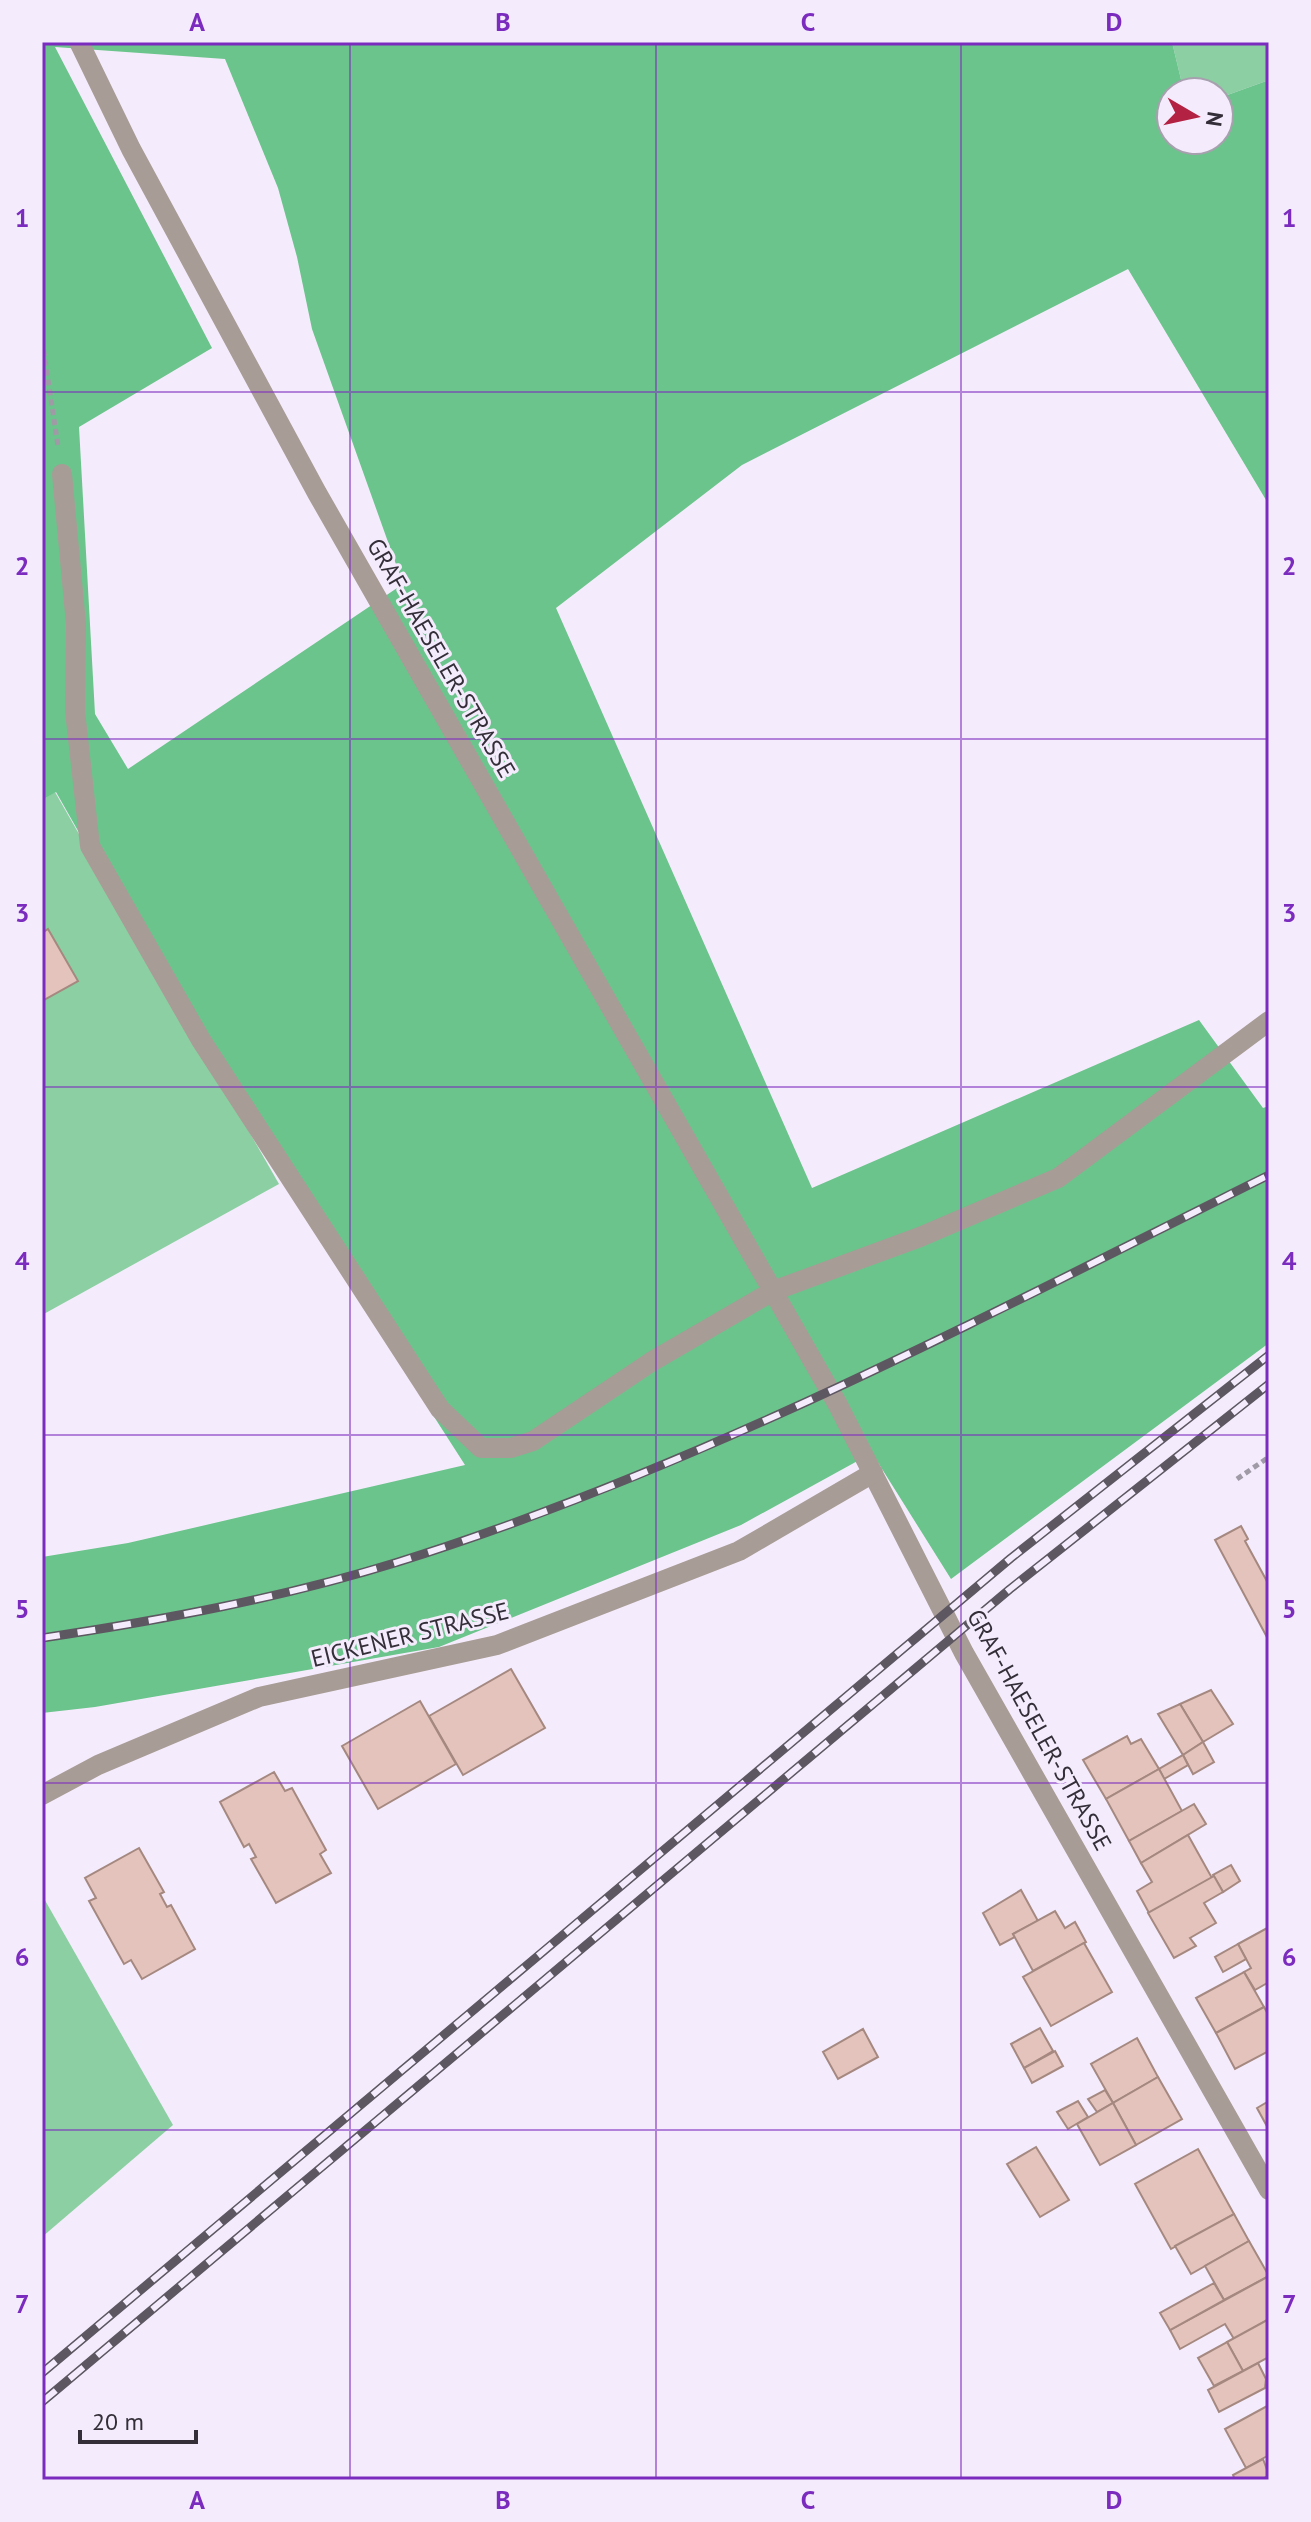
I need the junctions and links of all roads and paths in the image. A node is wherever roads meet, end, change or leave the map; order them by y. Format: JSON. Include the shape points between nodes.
{"nodes":[{"id":1,"x":79,"y":42,"type":"edge"},
{"id":2,"x":42,"y":340,"type":"edge"},
{"id":3,"x":62,"y":474,"type":"joint"},
{"id":4,"x":1269,"y":1021,"type":"edge"},
{"id":5,"x":773,"y":1291,"type":"junction"},
{"id":6,"x":1269,"y":1457,"type":"edge"},
{"id":7,"x":873,"y":1473,"type":"junction"},
{"id":8,"x":1237,"y":1479,"type":"dead end"},
{"id":9,"x":42,"y":1795,"type":"edge"},
{"id":10,"x":1269,"y":2190,"type":"edge"}],
"edges":[{"from":1,"to":5,"type":"street","name":"GRAF-HAESELER-STRASSE","via":[[317,493]]},
{"from":2,"to":3,"type":"path"},
{"from":3,"to":5,"type":"street","via":[[76,624],[75,711],[90,846],[201,1040],[440,1409],[481,1448],[511,1448],[533,1441],[651,1362]]},
{"from":4,"to":5,"type":"street","via":[[1058,1178]]},
{"from":5,"to":7,"type":"street","name":"GRAF-HAESELER-STRASSE"},
{"from":6,"to":8,"type":"path"},
{"from":7,"to":9,"type":"street","name":"EICKENER STRASSE","via":[[739,1551],[497,1645],[259,1697],[98,1765]]},
{"from":7,"to":10,"type":"street","name":"GRAF-HAESELER-STRASSE","via":[[964,1653]]}]}
